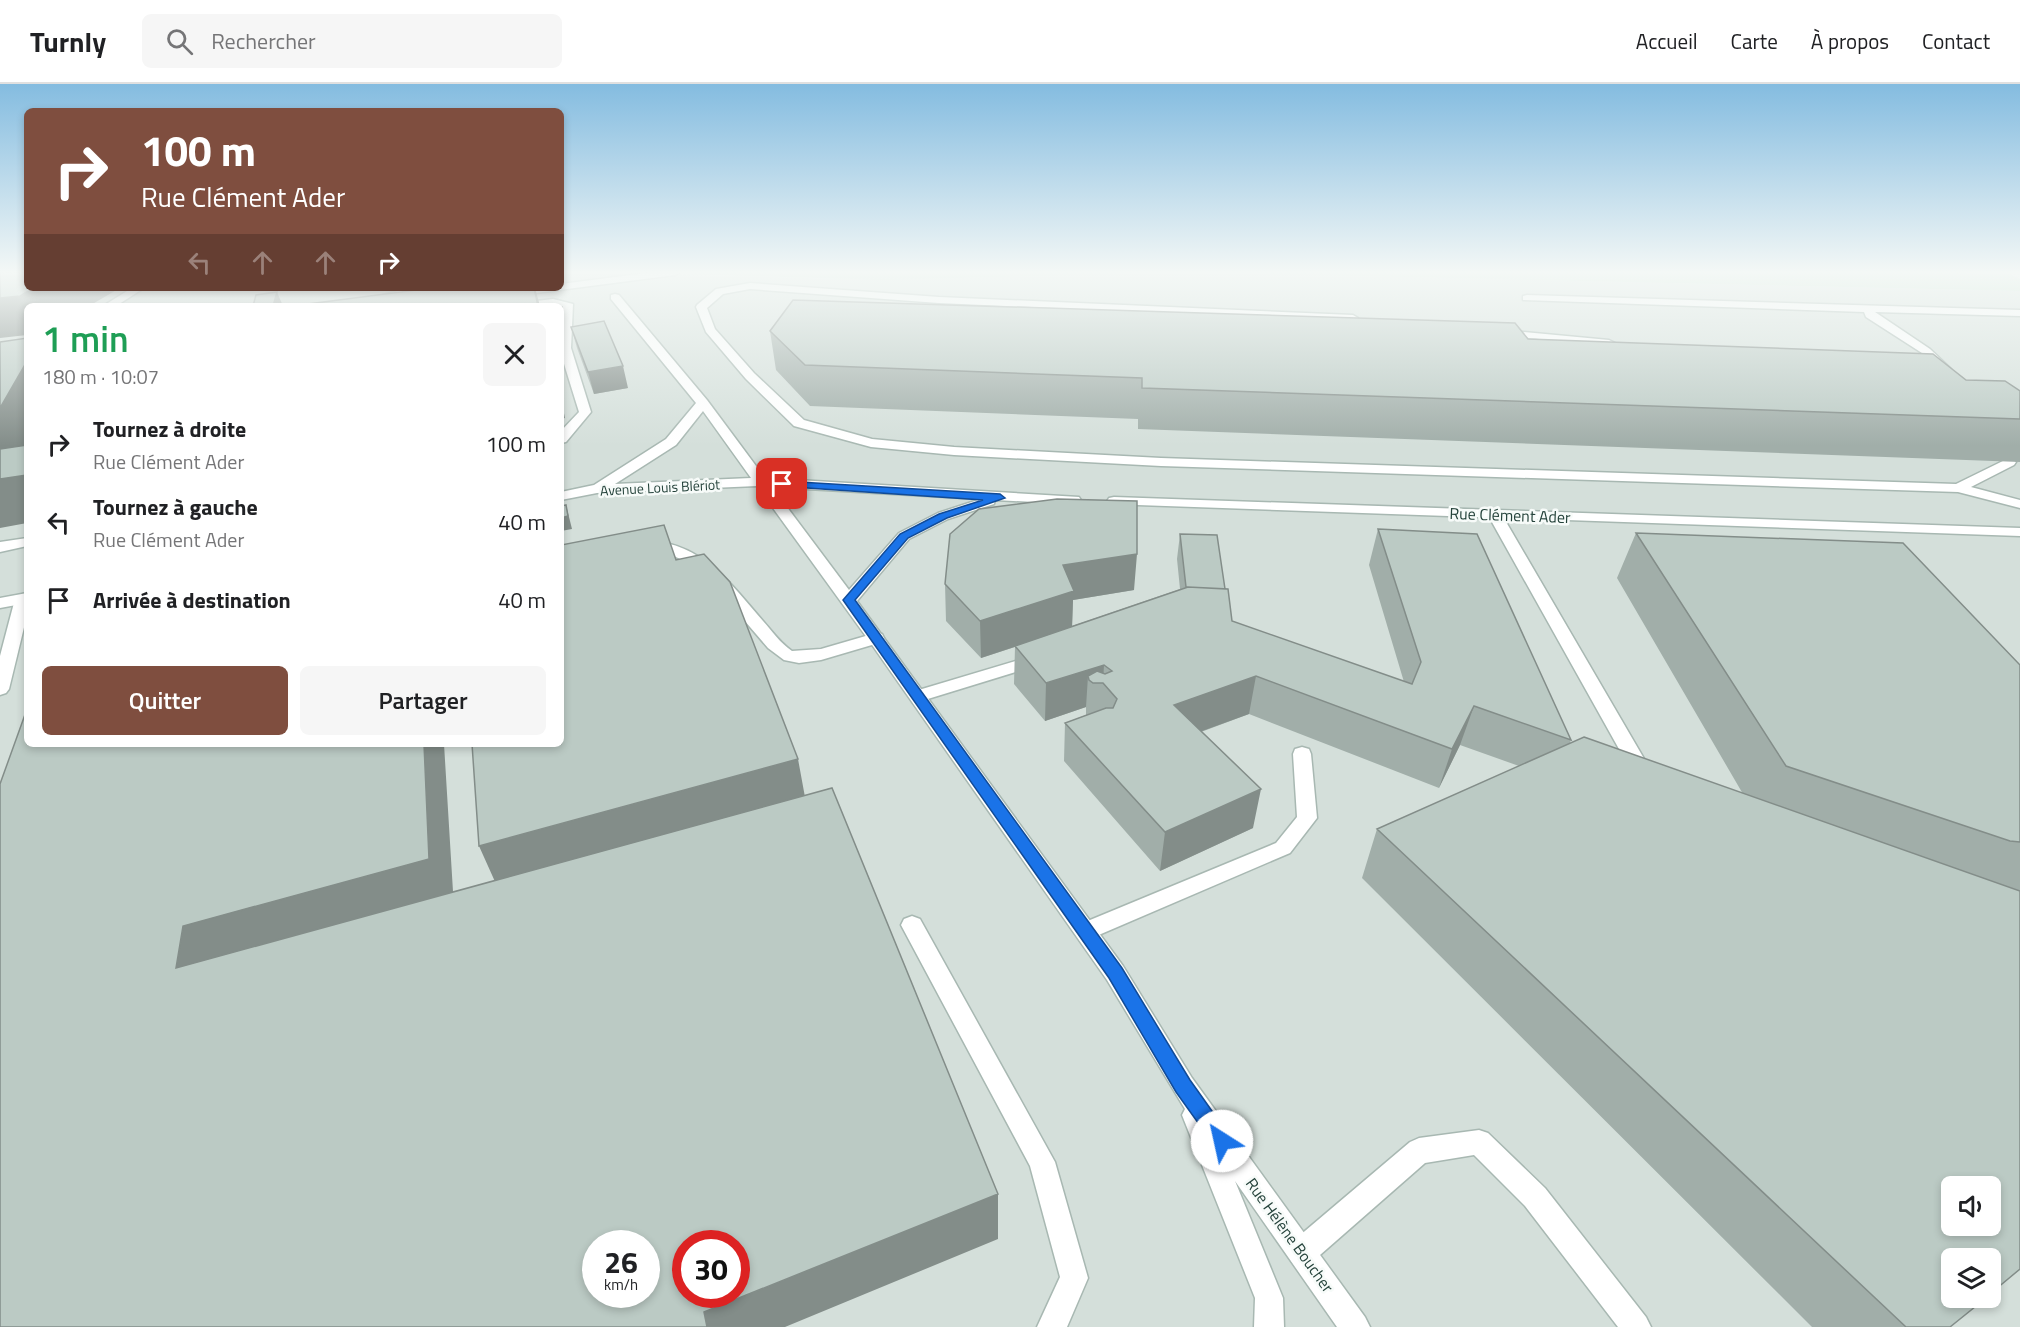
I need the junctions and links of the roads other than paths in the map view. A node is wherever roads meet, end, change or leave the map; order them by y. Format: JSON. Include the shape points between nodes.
{"nodes":[{"id":1,"x":566,"y":330,"type":"edge"},
{"id":2,"x":642,"y":330,"type":"edge"},
{"id":3,"x":710,"y":330,"type":"edge"},
{"id":4,"x":1893,"y":330,"type":"edge"},
{"id":5,"x":1486,"y":332,"type":"edge"},
{"id":6,"x":1619,"y":344,"type":"edge"},
{"id":7,"x":564,"y":348,"type":"edge"},
{"id":8,"x":564,"y":348,"type":"edge"},
{"id":9,"x":1957,"y":382,"type":"edge"},
{"id":10,"x":703,"y":403,"type":"junction"},
{"id":11,"x":564,"y":436,"type":"edge"},
{"id":12,"x":2009,"y":462,"type":"dead end"},
{"id":13,"x":760,"y":482,"type":"junction"},
{"id":14,"x":1958,"y":488,"type":"junction"},
{"id":15,"x":597,"y":489,"type":"junction"},
{"id":16,"x":564,"y":495,"type":"edge"},
{"id":17,"x":1000,"y":498,"type":"junction"},
{"id":18,"x":2020,"y":504,"type":"edge"},
{"id":19,"x":1496,"y":514,"type":"junction"},
{"id":20,"x":2020,"y":532,"type":"edge"},
{"id":21,"x":24,"y":543,"type":"edge"},
{"id":22,"x":0,"y":547,"type":"edge"},
{"id":23,"x":636,"y":549,"type":"edge"},
{"id":24,"x":24,"y":598,"type":"edge"},
{"id":25,"x":849,"y":600,"type":"junction"},
{"id":26,"x":24,"y":602,"type":"edge"},
{"id":27,"x":0,"y":603,"type":"edge"},
{"id":28,"x":876,"y":638,"type":"junction"},
{"id":29,"x":1057,"y":653,"type":"edge"},
{"id":30,"x":0,"y":689,"type":"edge"},
{"id":31,"x":918,"y":696,"type":"junction"},
{"id":32,"x":1302,"y":754,"type":"dead end"},
{"id":33,"x":1655,"y":783,"type":"edge"},
{"id":34,"x":912,"y":925,"type":"dead end"},
{"id":35,"x":1086,"y":932,"type":"junction"},
{"id":36,"x":1183,"y":1086,"type":"junction"},
{"id":37,"x":1302,"y":1252,"type":"junction"},
{"id":38,"x":1052,"y":1327,"type":"edge"},
{"id":39,"x":1269,"y":1327,"type":"edge"},
{"id":40,"x":1355,"y":1327,"type":"edge"},
{"id":41,"x":1636,"y":1327,"type":"edge"}],
"edges":[{"from":1,"to":7,"type":"street"},
{"from":2,"to":10,"type":"street","name":"Rue Hélène Boucher"},
{"from":3,"to":14,"type":"street","via":[[799,423],[872,443],[1161,462]]},
{"from":4,"to":9,"type":"street","via":[[1926,351]]},
{"from":5,"to":6,"type":"street"},
{"from":8,"to":11,"type":"street","via":[[585,412]]},
{"from":10,"to":13,"type":"street","name":"Rue Hélène Boucher"},
{"from":10,"to":15,"type":"street","via":[[671,442]]},
{"from":12,"to":14,"type":"street"},
{"from":13,"to":15,"type":"street","name":"Avenue Louis Blériot"},
{"from":13,"to":17,"type":"street","name":"Rue Clément Ader"},
{"from":13,"to":25,"type":"street","name":"Rue Hélène Boucher"},
{"from":14,"to":18,"type":"street"},
{"from":15,"to":16,"type":"street","name":"Avenue Louis Blériot"},
{"from":17,"to":19,"type":"street","name":"Rue Clément Ader"},
{"from":17,"to":25,"type":"street","name":"Rue Clément Ader","via":[[943,516],[904,536]]},
{"from":19,"to":20,"type":"street","name":"Rue Clément Ader"},
{"from":19,"to":33,"type":"street","via":[[1645,778]]},
{"from":21,"to":22,"type":"street"},
{"from":23,"to":28,"type":"street","via":[[657,545],[685,553],[716,578],[770,640],[790,656],[817,656]]},
{"from":24,"to":27,"type":"street"},
{"from":25,"to":28,"type":"street","name":"Rue Hélène Boucher"},
{"from":26,"to":30,"type":"street"},
{"from":28,"to":31,"type":"street","name":"Rue Hélène Boucher"},
{"from":29,"to":31,"type":"street"},
{"from":31,"to":35,"type":"street","name":"Rue Hélène Boucher"},
{"from":32,"to":35,"type":"street","via":[[1307,818],[1283,848]]},
{"from":34,"to":38,"type":"street","via":[[1042,1162],[1074,1278]]},
{"from":35,"to":36,"type":"street","name":"Rue Hélène Boucher"},
{"from":36,"to":37,"type":"street","name":"Rue Hélène Boucher"},
{"from":36,"to":39,"type":"street","via":[[1269,1298]]},
{"from":37,"to":40,"type":"street","name":"Rue Hélène Boucher"},
{"from":37,"to":41,"type":"street","via":[[1419,1151],[1479,1142],[1535,1197]]}]}
